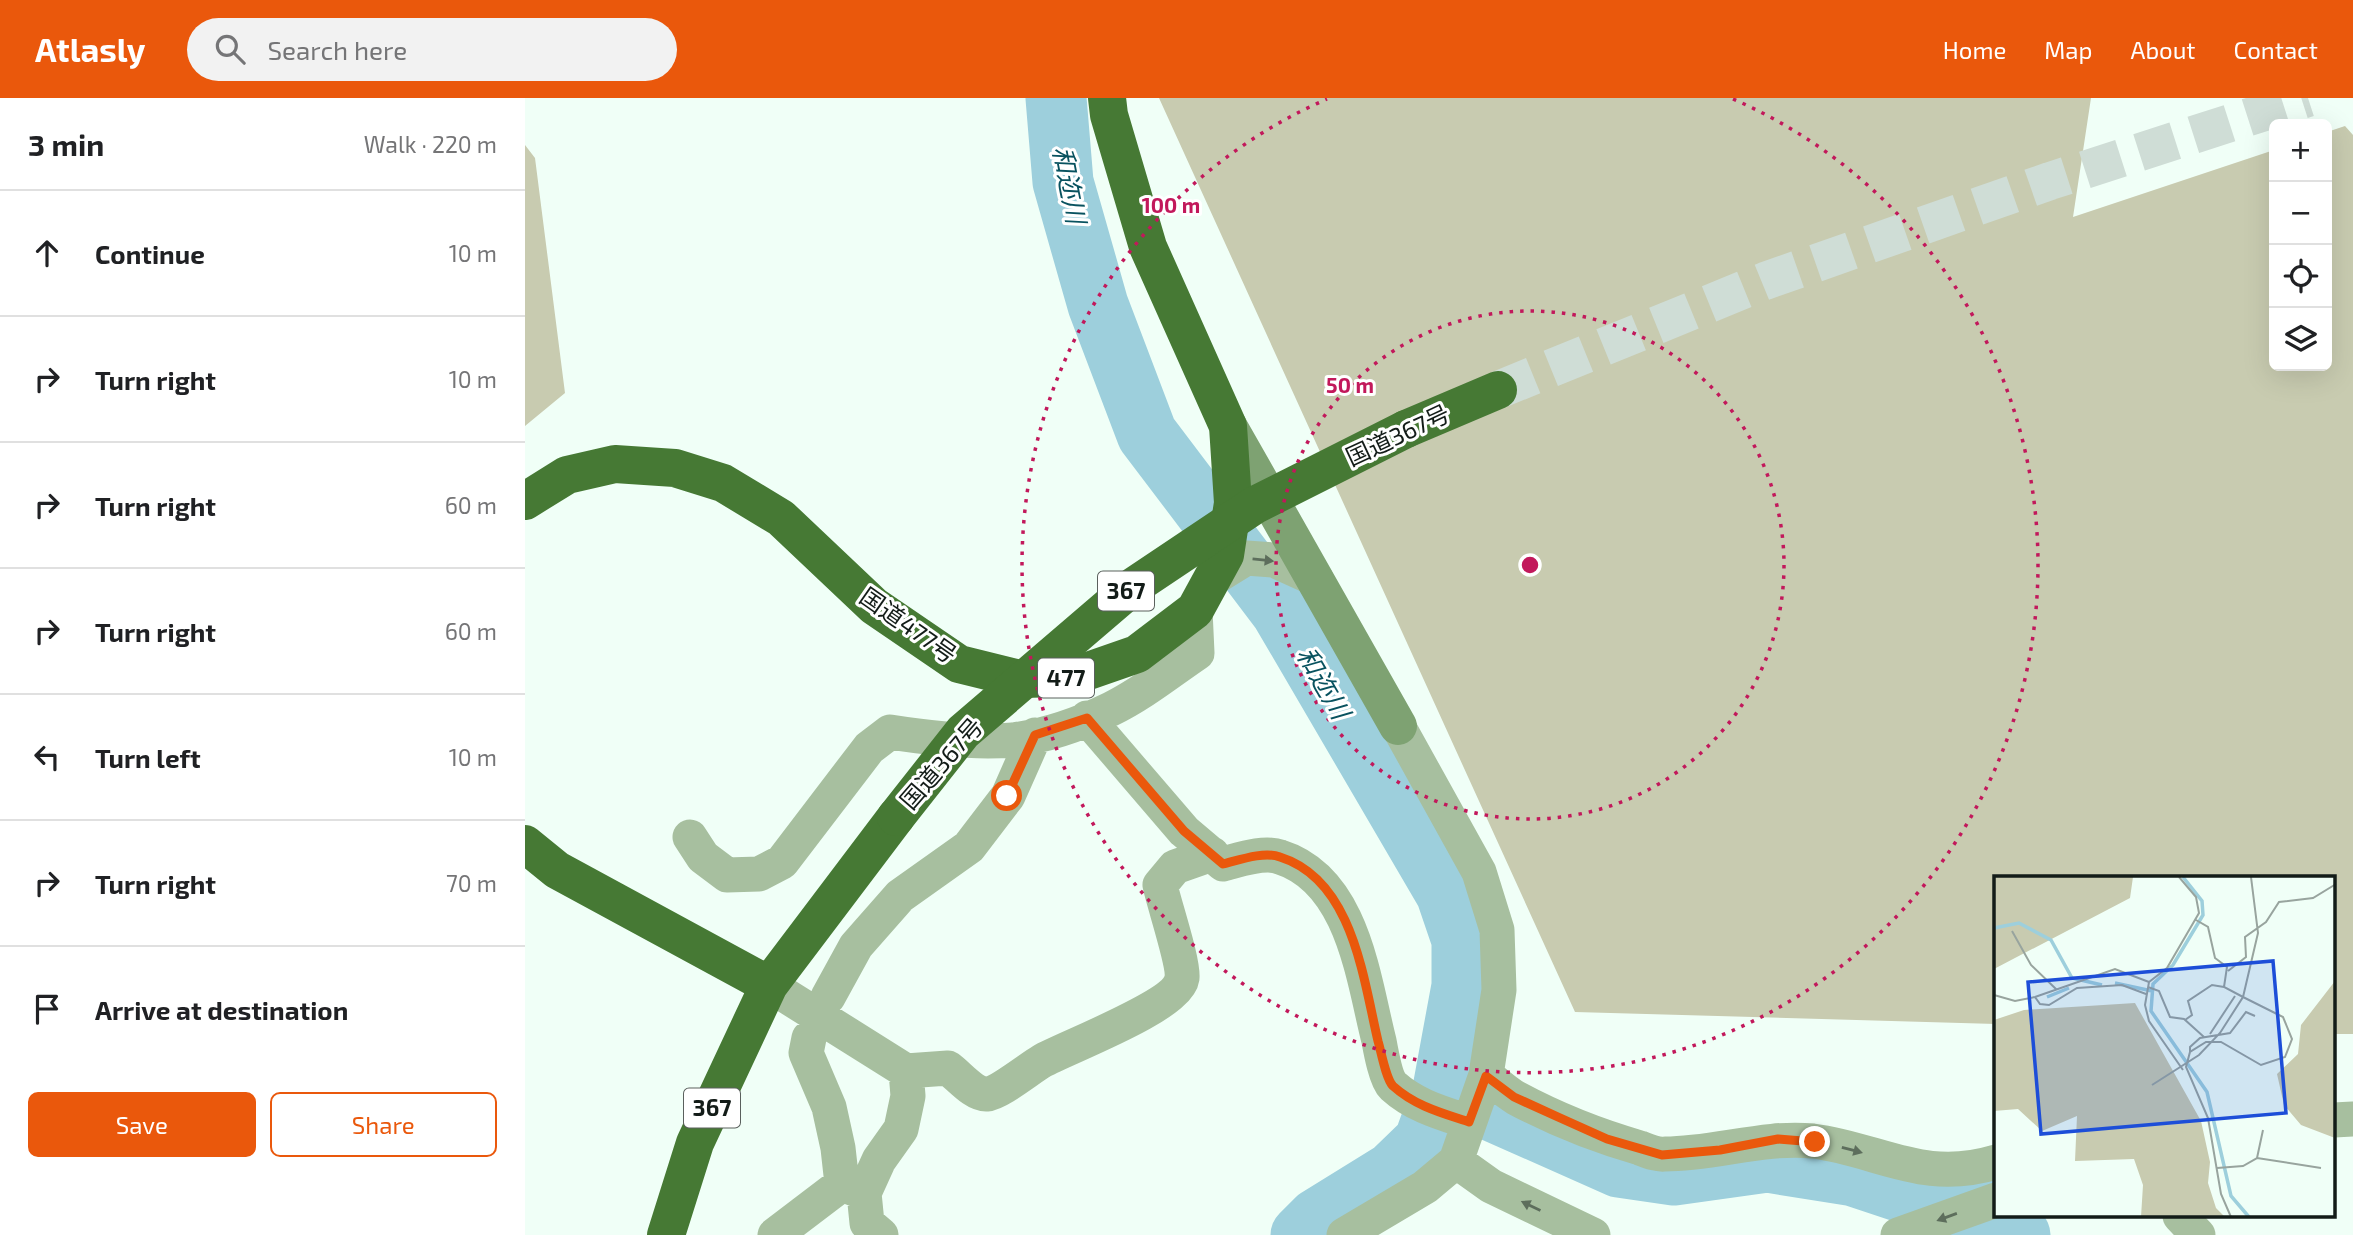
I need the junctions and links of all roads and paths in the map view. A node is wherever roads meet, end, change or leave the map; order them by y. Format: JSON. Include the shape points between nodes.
{"nodes":[{"id":1,"x":1107,"y":98,"type":"edge"},
{"id":2,"x":1499,"y":390,"type":"tunnel mouth"},
{"id":3,"x":1228,"y":426,"type":"junction"},
{"id":4,"x":525,"y":500,"type":"edge"},
{"id":5,"x":1316,"y":579,"type":"junction"},
{"id":6,"x":1204,"y":594,"type":"junction"},
{"id":7,"x":1087,"y":718,"type":"junction"},
{"id":8,"x":1398,"y":726,"type":"joint"},
{"id":9,"x":1035,"y":735,"type":"junction"},
{"id":10,"x":690,"y":836,"type":"dead end"},
{"id":11,"x":525,"y":844,"type":"edge"},
{"id":12,"x":1212,"y":854,"type":"junction"},
{"id":13,"x":769,"y":985,"type":"junction"},
{"id":14,"x":828,"y":998,"type":"dead end"},
{"id":15,"x":809,"y":1038,"type":"dead end"},
{"id":16,"x":906,"y":1071,"type":"junction"},
{"id":17,"x":1486,"y":1076,"type":"junction"},
{"id":18,"x":1469,"y":1122,"type":"junction"},
{"id":19,"x":1456,"y":1161,"type":"junction"},
{"id":20,"x":1994,"y":1162,"type":"edge"},
{"id":21,"x":853,"y":1188,"type":"junction"},
{"id":22,"x":1994,"y":1201,"type":"edge"},
{"id":23,"x":2182,"y":1218,"type":"edge"},
{"id":24,"x":666,"y":1235,"type":"edge"},
{"id":25,"x":775,"y":1235,"type":"edge"},
{"id":26,"x":881,"y":1235,"type":"edge"},
{"id":27,"x":1344,"y":1235,"type":"edge"},
{"id":28,"x":1593,"y":1235,"type":"edge"},
{"id":29,"x":1898,"y":1235,"type":"edge"},
{"id":30,"x":2198,"y":1235,"type":"edge"}],
"edges":[{"from":1,"to":3,"type":"highway","name":"国道477号","number":"477","via":[[1147,247]]},
{"from":2,"to":13,"type":"highway","name":"国道367号","number":"367","bridge":true,"via":[[1406,429],[1255,505],[1131,587],[963,732]]},
{"from":3,"to":5,"type":"street"},
{"from":3,"to":6,"type":"highway","name":"国道477号","number":"477","via":[[1233,503],[1225,555]]},
{"from":4,"to":6,"type":"highway","name":"国道477号","number":"477","via":[[567,475],[615,464],[675,468],[723,483],[781,519],[874,606],[959,664],[1020,679],[1069,678],[1137,654]]},
{"from":6,"to":5,"type":"street","one_way":true,"via":[[1246,558],[1275,561]]},
{"from":5,"to":8,"type":"street"},
{"from":6,"to":7,"type":"street","via":[[1197,653],[1111,709]]},
{"from":7,"to":9,"type":"street"},
{"from":7,"to":12,"type":"street","via":[[1184,831]]},
{"from":8,"to":17,"type":"street","via":[[1479,872],[1497,930],[1499,990]]},
{"from":9,"to":10,"type":"street","via":[[1001,740],[890,732],[869,748],[782,862],[759,874],[727,875],[703,857]]},
{"from":9,"to":14,"type":"street","via":[[1007,796],[969,847],[900,896],[856,946]]},
{"from":11,"to":13,"type":"highway","via":[[557,870]]},
{"from":12,"to":16,"type":"street","via":[[1175,867],[1160,885],[1182,978],[1177,990],[1097,1037],[1043,1060],[990,1094],[978,1093],[948,1068]]},
{"from":12,"to":18,"type":"street","via":[[1223,864],[1278,856],[1324,886],[1352,937],[1391,1084],[1421,1106]]},
{"from":13,"to":16,"type":"street"},
{"from":13,"to":24,"type":"highway","name":"国道367号","number":"367","via":[[695,1143]]},
{"from":15,"to":21,"type":"street","via":[[806,1053],[829,1107]]},
{"from":16,"to":21,"type":"street","via":[[908,1096],[901,1129]]},
{"from":17,"to":18,"type":"street"},
{"from":17,"to":20,"type":"street","one_way":true,"via":[[1514,1097],[1607,1139],[1662,1155],[1778,1139],[1815,1142],[1913,1167],[1954,1170]]},
{"from":18,"to":19,"type":"street"},
{"from":19,"to":27,"type":"street","via":[[1425,1187]]},
{"from":28,"to":19,"type":"street","one_way":true,"via":[[1491,1186]]},
{"from":21,"to":25,"type":"street"},
{"from":21,"to":26,"type":"street","via":[[867,1223]]},
{"from":22,"to":29,"type":"street","one_way":true},
{"from":23,"to":30,"type":"street"}]}
